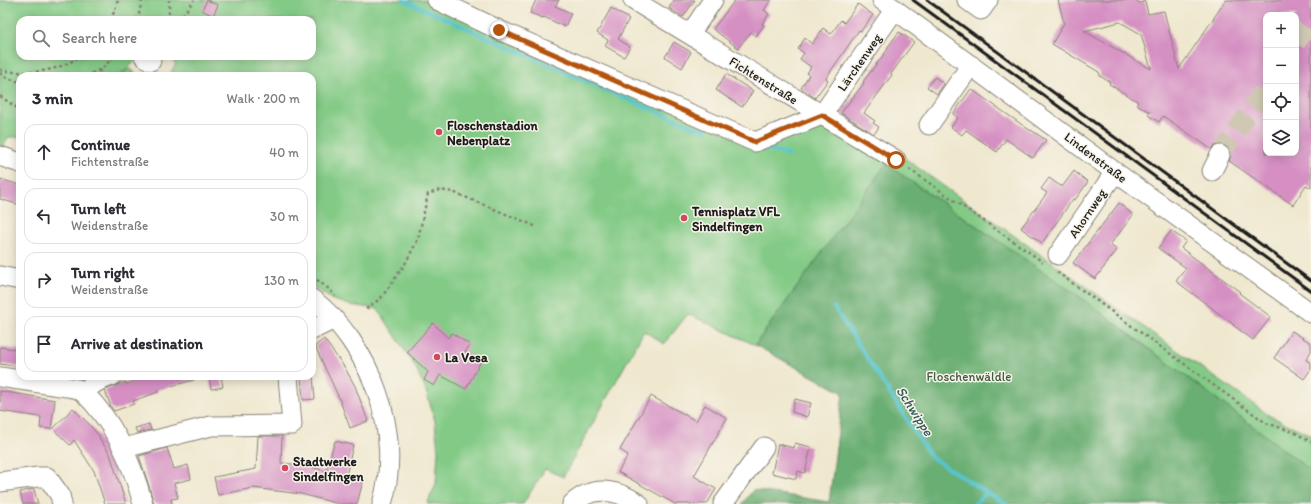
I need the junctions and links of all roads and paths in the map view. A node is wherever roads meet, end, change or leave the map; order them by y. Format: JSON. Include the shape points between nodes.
{"nodes":[{"id":1,"x":118,"y":0,"type":"edge"},
{"id":2,"x":142,"y":0,"type":"edge"},
{"id":3,"x":169,"y":0,"type":"edge"},
{"id":4,"x":194,"y":0,"type":"edge"},
{"id":5,"x":437,"y":0,"type":"edge"},
{"id":6,"x":633,"y":0,"type":"edge"},
{"id":7,"x":713,"y":0,"type":"edge"},
{"id":8,"x":967,"y":0,"type":"edge"},
{"id":9,"x":988,"y":0,"type":"edge"},
{"id":10,"x":889,"y":5,"type":"edge"},
{"id":11,"x":112,"y":16,"type":"edge"},
{"id":12,"x":138,"y":16,"type":"edge"},
{"id":13,"x":169,"y":16,"type":"edge"},
{"id":14,"x":182,"y":16,"type":"edge"},
{"id":15,"x":690,"y":34,"type":"junction"},
{"id":16,"x":72,"y":60,"type":"edge"},
{"id":17,"x":110,"y":60,"type":"edge"},
{"id":18,"x":971,"y":65,"type":"junction"},
{"id":19,"x":103,"y":68,"type":"junction"},
{"id":20,"x":0,"y":72,"type":"edge"},
{"id":21,"x":33,"y":72,"type":"edge"},
{"id":22,"x":94,"y":72,"type":"edge"},
{"id":23,"x":98,"y":72,"type":"edge"},
{"id":24,"x":16,"y":73,"type":"edge"},
{"id":25,"x":16,"y":80,"type":"edge"},
{"id":26,"x":0,"y":96,"type":"edge"},
{"id":27,"x":16,"y":107,"type":"edge"},
{"id":28,"x":822,"y":115,"type":"junction"},
{"id":29,"x":929,"y":125,"type":"dead end"},
{"id":30,"x":0,"y":156,"type":"edge"},
{"id":31,"x":896,"y":160,"type":"joint"},
{"id":32,"x":16,"y":162,"type":"edge"},
{"id":33,"x":1115,"y":172,"type":"junction"},
{"id":34,"x":535,"y":226,"type":"dead end"},
{"id":35,"x":1052,"y":263,"type":"junction"},
{"id":36,"x":0,"y":276,"type":"edge"},
{"id":37,"x":16,"y":279,"type":"edge"},
{"id":38,"x":316,"y":303,"type":"edge"},
{"id":39,"x":366,"y":309,"type":"dead end"},
{"id":40,"x":1311,"y":313,"type":"edge"},
{"id":41,"x":334,"y":319,"type":"junction"},
{"id":42,"x":316,"y":328,"type":"edge"},
{"id":43,"x":0,"y":377,"type":"edge"},
{"id":44,"x":16,"y":379,"type":"edge"},
{"id":45,"x":20,"y":380,"type":"edge"},
{"id":46,"x":100,"y":380,"type":"edge"},
{"id":47,"x":288,"y":380,"type":"edge"},
{"id":48,"x":84,"y":393,"type":"junction"},
{"id":49,"x":1311,"y":442,"type":"edge"},
{"id":50,"x":764,"y":446,"type":"dead end"},
{"id":51,"x":124,"y":448,"type":"junction"},
{"id":52,"x":0,"y":482,"type":"edge"},
{"id":53,"x":62,"y":504,"type":"edge"},
{"id":54,"x":143,"y":504,"type":"edge"},
{"id":55,"x":382,"y":504,"type":"edge"},
{"id":56,"x":572,"y":504,"type":"edge"},
{"id":57,"x":639,"y":504,"type":"edge"},
{"id":58,"x":723,"y":504,"type":"edge"}],
"edges":[{"from":1,"to":11,"type":"path"},
{"from":2,"to":12,"type":"path"},
{"from":3,"to":13,"type":"path"},
{"from":4,"to":14,"type":"path"},
{"from":5,"to":28,"type":"street","via":[[499,30],[755,142]]},
{"from":6,"to":15,"type":"street","name":"Fichtenstraße"},
{"from":7,"to":15,"type":"street"},
{"from":8,"to":9,"type":"street","via":[[981,10]]},
{"from":10,"to":18,"type":"street","name":"Lindenstraße"},
{"from":10,"to":28,"type":"street","name":"Lärchenweg"},
{"from":15,"to":28,"type":"street","name":"Fichtenstraße"},
{"from":16,"to":21,"type":"path","via":[[55,68]]},
{"from":17,"to":19,"type":"path"},
{"from":18,"to":29,"type":"street"},
{"from":18,"to":33,"type":"street","name":"Lindenstraße"},
{"from":19,"to":22,"type":"path"},
{"from":19,"to":23,"type":"path"},
{"from":20,"to":24,"type":"path"},
{"from":20,"to":25,"type":"path"},
{"from":26,"to":27,"type":"path"},
{"from":28,"to":31,"type":"street","name":"Fichtenstraße"},
{"from":30,"to":32,"type":"street"},
{"from":31,"to":35,"type":"path"},
{"from":33,"to":35,"type":"street","name":"Ahornweg"},
{"from":33,"to":40,"type":"street","name":"Lindenstraße"},
{"from":34,"to":39,"type":"path","via":[[453,192],[440,190],[428,194],[418,239],[405,264],[381,298]]},
{"from":35,"to":49,"type":"path","via":[[1266,423],[1294,432]]},
{"from":36,"to":37,"type":"street"},
{"from":38,"to":41,"type":"street"},
{"from":41,"to":42,"type":"street"},
{"from":41,"to":55,"type":"street","via":[[355,346],[368,369],[383,413],[389,470]]},
{"from":43,"to":44,"type":"street"},
{"from":45,"to":48,"type":"street","via":[[78,389]]},
{"from":46,"to":48,"type":"street","via":[[89,386]]},
{"from":47,"to":51,"type":"street","via":[[292,425],[211,426]]},
{"from":48,"to":51,"type":"street","via":[[96,404]]},
{"from":50,"to":58,"type":"street"},
{"from":51,"to":54,"type":"street"},
{"from":52,"to":53,"type":"street","via":[[47,477],[60,496]]},
{"from":56,"to":57,"type":"street","via":[[594,491],[612,491]]}]}
